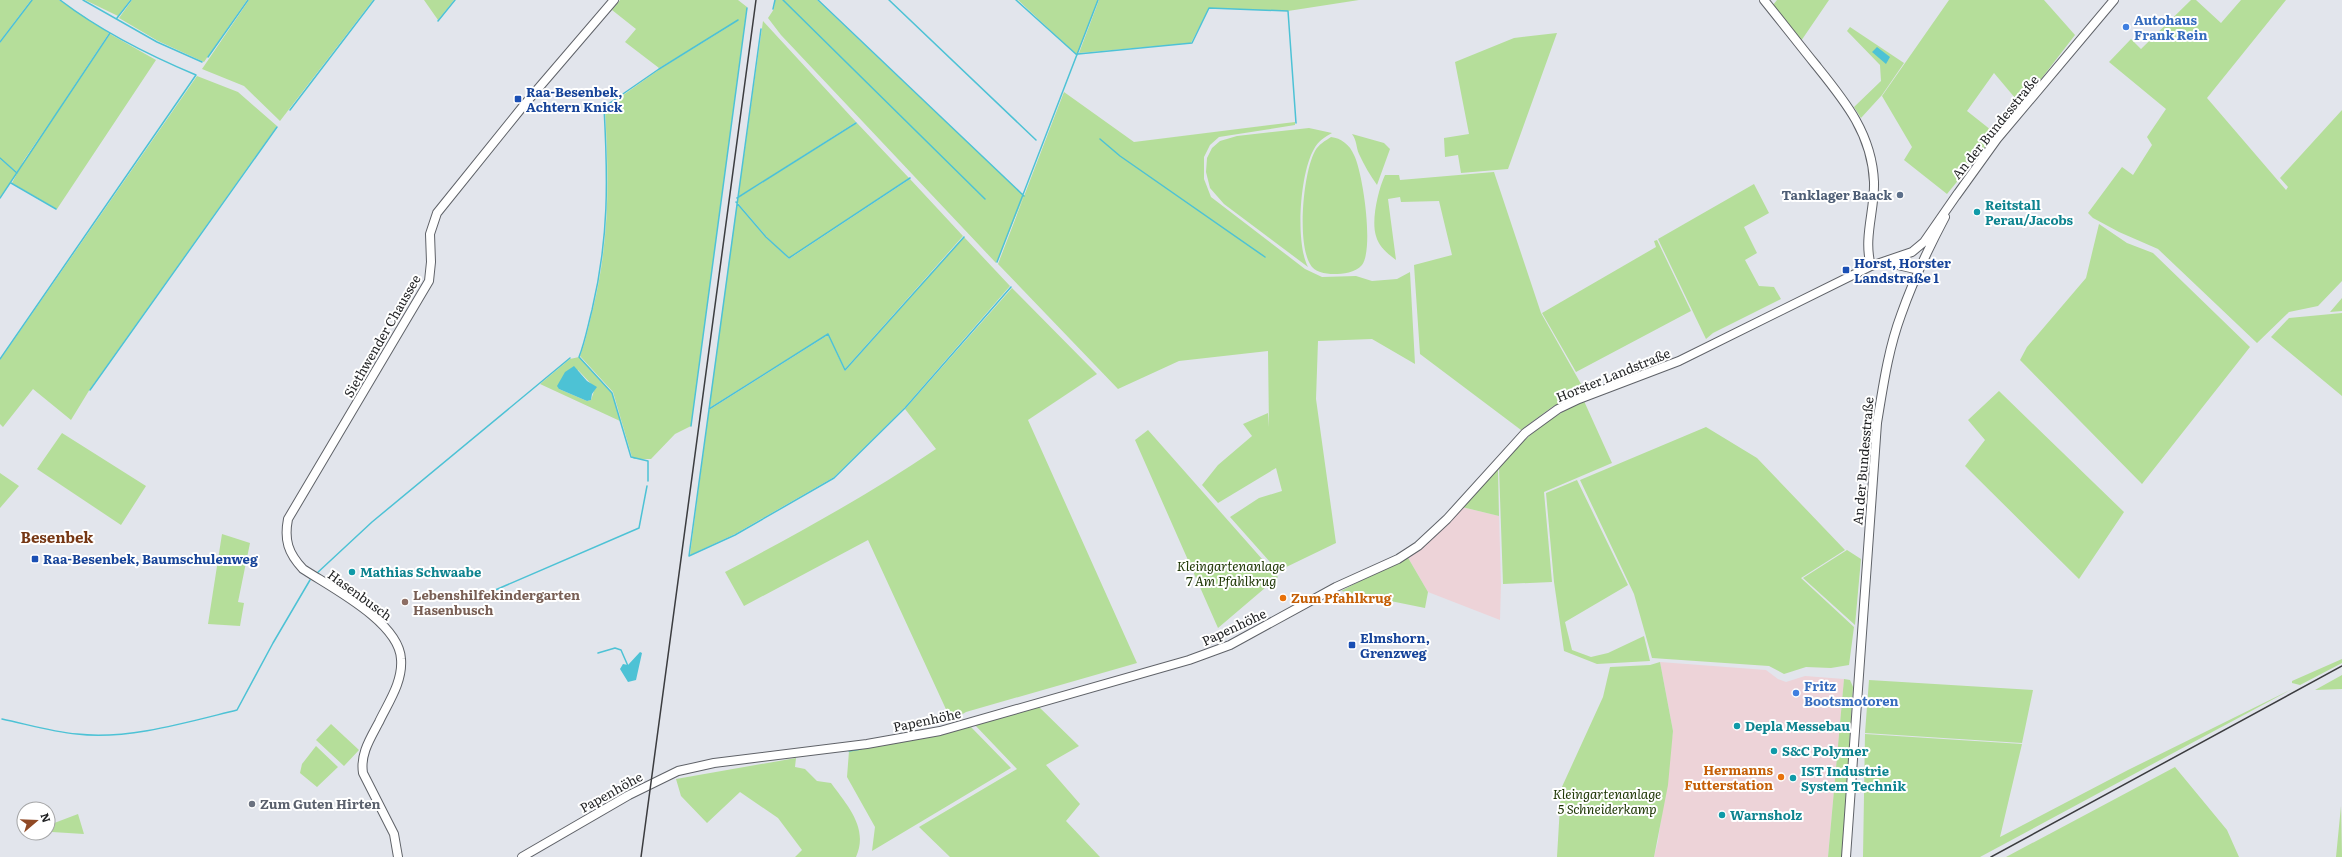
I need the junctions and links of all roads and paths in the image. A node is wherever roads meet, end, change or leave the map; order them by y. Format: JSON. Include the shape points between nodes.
{"nodes":[{"id":1,"x":614,"y":0,"type":"edge"},
{"id":2,"x":1764,"y":0,"type":"edge"},
{"id":3,"x":2114,"y":0,"type":"edge"},
{"id":4,"x":1958,"y":193,"type":"junction"},
{"id":5,"x":1885,"y":262,"type":"junction"},
{"id":6,"x":1871,"y":266,"type":"junction"},
{"id":7,"x":1919,"y":270,"type":"junction"},
{"id":8,"x":312,"y":575,"type":"joint"},
{"id":9,"x":1336,"y":588,"type":"joint"},
{"id":10,"x":398,"y":857,"type":"edge"},
{"id":11,"x":522,"y":857,"type":"edge"},
{"id":12,"x":1846,"y":857,"type":"edge"}],
"edges":[{"from":1,"to":8,"type":"main road","name":"Siethwender Chaussee","via":[[524,105],[437,213],[430,234],[429,281],[288,519],[285,533],[290,553],[303,569]]},
{"from":2,"to":6,"type":"main road","via":[[1850,109],[1864,135],[1870,152],[1874,182],[1867,250]]},
{"from":3,"to":4,"type":"main road","name":"An der Bundesstraße","via":[[1998,139]]},
{"from":4,"to":5,"type":"main road","name":"Horster Landstraße","via":[[1924,242],[1912,252]]},
{"from":4,"to":7,"type":"main road","name":"An der Bundesstraße"},
{"from":5,"to":6,"type":"main road","name":"Horster Landstraße"},
{"from":5,"to":7,"type":"main road"},
{"from":6,"to":9,"type":"main road","name":"Horster Landstraße","via":[[1684,358],[1558,409],[1525,433],[1427,539],[1398,559]]},
{"from":7,"to":12,"type":"main road","name":"An der Bundesstraße","via":[[1900,317],[1876,423]]},
{"from":8,"to":10,"type":"main road","name":"Hasenbusch","via":[[381,623],[397,642],[401,659],[399,678],[365,750],[362,765],[394,834]]},
{"from":9,"to":11,"type":"main road","name":"Papenhöhe","via":[[1267,627],[1205,655],[965,724],[867,744],[714,763],[678,772],[629,795]]}]}
